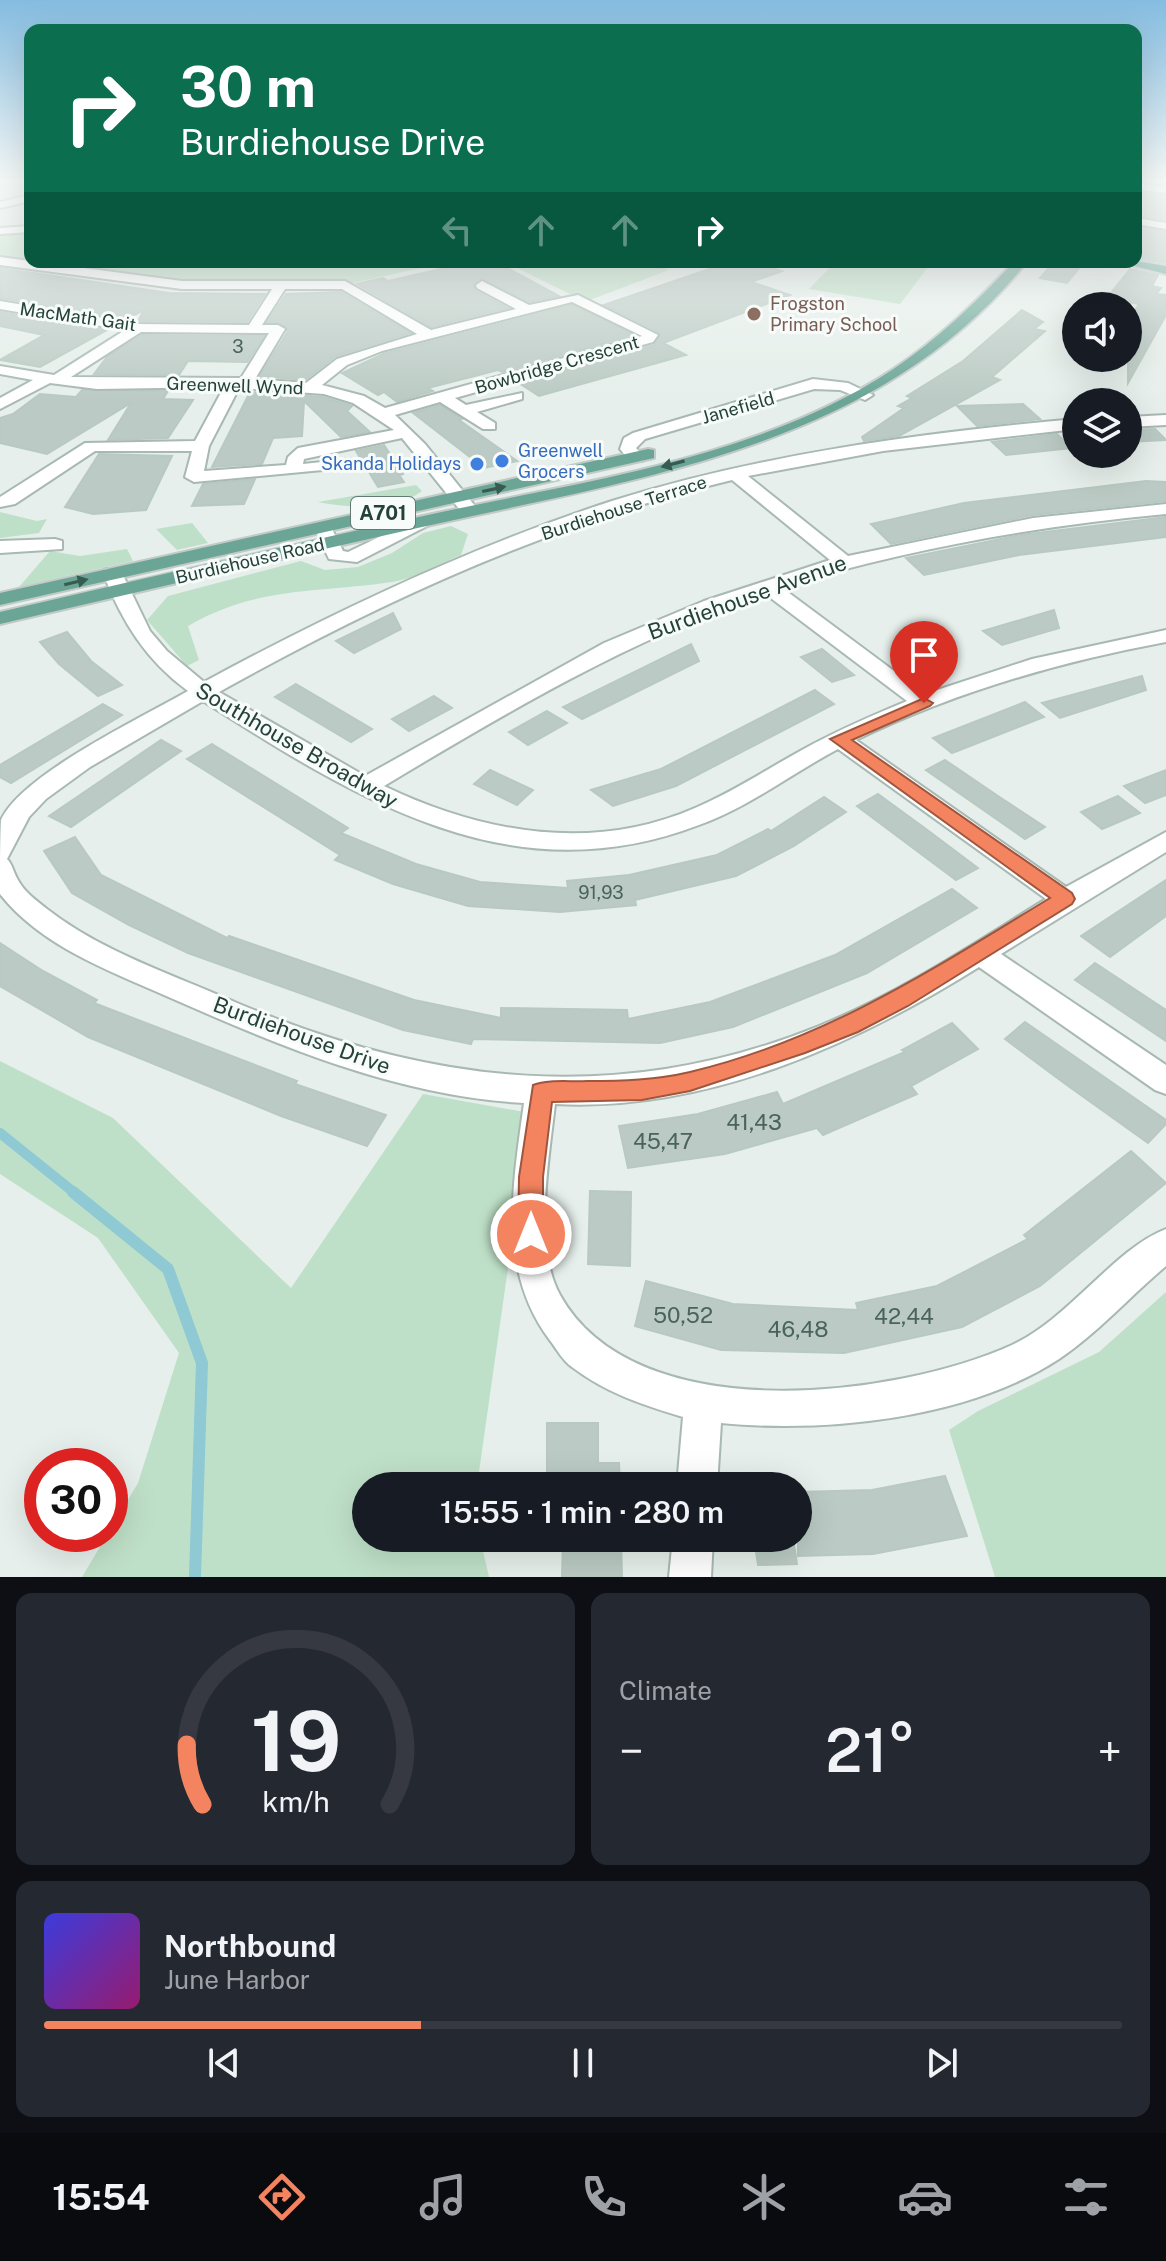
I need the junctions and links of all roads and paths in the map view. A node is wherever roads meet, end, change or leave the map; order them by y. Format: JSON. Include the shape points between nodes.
{"nodes":[{"id":1,"x":0,"y":261,"type":"edge"},
{"id":2,"x":24,"y":264,"type":"edge"},
{"id":3,"x":1142,"y":265,"type":"edge"},
{"id":4,"x":53,"y":268,"type":"edge"},
{"id":5,"x":1016,"y":268,"type":"edge"},
{"id":6,"x":1166,"y":270,"type":"edge"},
{"id":7,"x":482,"y":285,"type":"dead end"},
{"id":8,"x":280,"y":286,"type":"junction"},
{"id":9,"x":0,"y":305,"type":"edge"},
{"id":10,"x":528,"y":310,"type":"junction"},
{"id":11,"x":138,"y":328,"type":"junction"},
{"id":12,"x":253,"y":329,"type":"junction"},
{"id":13,"x":429,"y":335,"type":"junction"},
{"id":14,"x":0,"y":370,"type":"edge"},
{"id":15,"x":51,"y":380,"type":"junction"},
{"id":16,"x":238,"y":385,"type":"junction"},
{"id":17,"x":309,"y":388,"type":"junction"},
{"id":18,"x":858,"y":392,"type":"junction"},
{"id":19,"x":517,"y":396,"type":"dead end"},
{"id":20,"x":443,"y":397,"type":"junction"},
{"id":21,"x":0,"y":404,"type":"edge"},
{"id":22,"x":465,"y":410,"type":"junction"},
{"id":23,"x":384,"y":413,"type":"junction"},
{"id":24,"x":1166,"y":420,"type":"edge"},
{"id":25,"x":1142,"y":421,"type":"edge"},
{"id":26,"x":489,"y":426,"type":"dead end"},
{"id":27,"x":1062,"y":426,"type":"edge"},
{"id":28,"x":406,"y":433,"type":"junction"},
{"id":29,"x":201,"y":446,"type":"junction"},
{"id":30,"x":344,"y":463,"type":"dead end"},
{"id":31,"x":294,"y":470,"type":"junction"},
{"id":32,"x":735,"y":474,"type":"junction"},
{"id":33,"x":0,"y":502,"type":"edge"},
{"id":34,"x":464,"y":504,"type":"junction"},
{"id":35,"x":1166,"y":509,"type":"edge"},
{"id":36,"x":423,"y":521,"type":"joint"},
{"id":37,"x":326,"y":535,"type":"junction"},
{"id":38,"x":55,"y":545,"type":"dead end"},
{"id":39,"x":0,"y":547,"type":"edge"},
{"id":40,"x":844,"y":562,"type":"junction"},
{"id":41,"x":116,"y":582,"type":"junction"},
{"id":42,"x":769,"y":587,"type":"junction"},
{"id":43,"x":0,"y":599,"type":"edge"},
{"id":44,"x":0,"y":618,"type":"edge"},
{"id":45,"x":1166,"y":636,"type":"edge"},
{"id":46,"x":202,"y":691,"type":"junction"},
{"id":47,"x":924,"y":703,"type":"junction"},
{"id":48,"x":839,"y":739,"type":"junction"},
{"id":49,"x":363,"y":788,"type":"junction"},
{"id":50,"x":1166,"y":841,"type":"edge"},
{"id":51,"x":0,"y":852,"type":"edge"},
{"id":52,"x":0,"y":866,"type":"edge"},
{"id":53,"x":1065,"y":899,"type":"junction"},
{"id":54,"x":979,"y":953,"type":"junction"},
{"id":55,"x":1166,"y":1081,"type":"edge"},
{"id":56,"x":541,"y":1092,"type":"junction"},
{"id":57,"x":1166,"y":1245,"type":"edge"},
{"id":58,"x":703,"y":1403,"type":"junction"},
{"id":59,"x":698,"y":1472,"type":"edge"},
{"id":60,"x":692,"y":1552,"type":"edge"},
{"id":61,"x":690,"y":1577,"type":"edge"}],
"edges":[{"from":1,"to":2,"type":"street"},
{"from":3,"to":6,"type":"main road"},
{"from":4,"to":8,"type":"street","via":[[182,285]]},
{"from":5,"to":18,"type":"main road","name":"Burdiehouse Road","number":"A701","via":[[973,316],[907,367]]},
{"from":7,"to":10,"type":"street"},
{"from":8,"to":12,"type":"street"},
{"from":8,"to":13,"type":"street","via":[[351,286]]},
{"from":9,"to":11,"type":"street","name":"MacMath Gait"},
{"from":10,"to":13,"type":"street","name":"Bowbridge Crescent"},
{"from":10,"to":20,"type":"street","name":"Bowbridge Crescent","via":[[578,299],[651,335]]},
{"from":11,"to":12,"type":"street","name":"MacMath Gait"},
{"from":11,"to":15,"type":"street"},
{"from":12,"to":16,"type":"street","via":[[278,329]]},
{"from":13,"to":17,"type":"street","name":"Bowbridge Crescent","via":[[361,354]]},
{"from":14,"to":15,"type":"street","name":"Greenwell Wynd"},
{"from":15,"to":16,"type":"street","name":"Greenwell Wynd"},
{"from":15,"to":21,"type":"street"},
{"from":16,"to":17,"type":"street","name":"Greenwell Wynd"},
{"from":16,"to":29,"type":"street"},
{"from":17,"to":23,"type":"street","name":"Greenwell Wynd"},
{"from":34,"to":18,"type":"main road","name":"Burdiehouse Road","number":"A701","one_way":true,"via":[[764,423]]},
{"from":18,"to":34,"type":"main road","name":"Burdiehouse Road","number":"A701","one_way":true,"via":[[819,416],[720,451]]},
{"from":19,"to":22,"type":"street"},
{"from":20,"to":22,"type":"street"},
{"from":20,"to":23,"type":"street","name":"Bowbridge Crescent"},
{"from":22,"to":26,"type":"street"},
{"from":23,"to":28,"type":"street","name":"Greenwell Wynd"},
{"from":24,"to":25,"type":"street"},
{"from":27,"to":32,"type":"street","name":"Burdiehouse Terrace","via":[[862,448]]},
{"from":28,"to":31,"type":"street","via":[[304,451],[296,457]]},
{"from":28,"to":34,"type":"street","name":"Greenwell Wynd"},
{"from":29,"to":31,"type":"street","via":[[194,477]]},
{"from":29,"to":33,"type":"street","via":[[91,446]]},
{"from":30,"to":31,"type":"street"},
{"from":32,"to":40,"type":"street"},
{"from":32,"to":46,"type":"street","name":"Burdiehouse Terrace","via":[[633,502],[441,571],[301,636]]},
{"from":34,"to":36,"type":"main road","name":"Burdiehouse Road","number":"A701"},
{"from":34,"to":37,"type":"main road","name":"Burdiehouse Road","number":"A701"},
{"from":35,"to":40,"type":"street","name":"Burdiehouse Avenue","via":[[1001,528]]},
{"from":36,"to":37,"type":"street","via":[[350,558],[336,555]]},
{"from":37,"to":41,"type":"main road","name":"Burdiehouse Road","number":"A701"},
{"from":38,"to":39,"type":"street","via":[[29,541]]},
{"from":40,"to":42,"type":"street","name":"Burdiehouse Avenue"},
{"from":43,"to":41,"type":"main road","name":"Burdiehouse Road","number":"A701","one_way":true},
{"from":41,"to":44,"type":"main road","name":"Burdiehouse Road","number":"A701"},
{"from":41,"to":46,"type":"street","name":"Southhouse Broadway","via":[[131,622],[155,653]]},
{"from":42,"to":47,"type":"street"},
{"from":42,"to":49,"type":"street","name":"Burdiehouse Avenue","via":[[650,630],[591,658]]},
{"from":45,"to":47,"type":"street","name":"Southhouse Broadway","via":[[1062,657]]},
{"from":46,"to":49,"type":"street","name":"Southhouse Broadway"},
{"from":46,"to":51,"type":"street","via":[[42,791],[10,822]]},
{"from":47,"to":48,"type":"street","name":"Southhouse Broadway"},
{"from":48,"to":49,"type":"street","name":"Southhouse Broadway","via":[[709,812],[593,844],[539,844],[472,834]]},
{"from":48,"to":53,"type":"street"},
{"from":50,"to":53,"type":"street","name":"Burdiehouse Drive"},
{"from":52,"to":56,"type":"street","name":"Burdiehouse Drive","via":[[10,892],[27,908],[148,976],[352,1058],[427,1078]]},
{"from":53,"to":54,"type":"street","name":"Burdiehouse Drive"},
{"from":54,"to":55,"type":"street"},
{"from":54,"to":56,"type":"street","name":"Burdiehouse Drive","via":[[850,1026],[738,1068],[642,1090]]},
{"from":56,"to":58,"type":"street","via":[[531,1177],[531,1234],[534,1275],[547,1308],[563,1334],[597,1365],[667,1396]]},
{"from":57,"to":58,"type":"street","via":[[1070,1329],[1025,1358],[971,1379],[896,1400],[781,1407]]},
{"from":58,"to":59,"type":"street"},
{"from":60,"to":61,"type":"street"}]}
